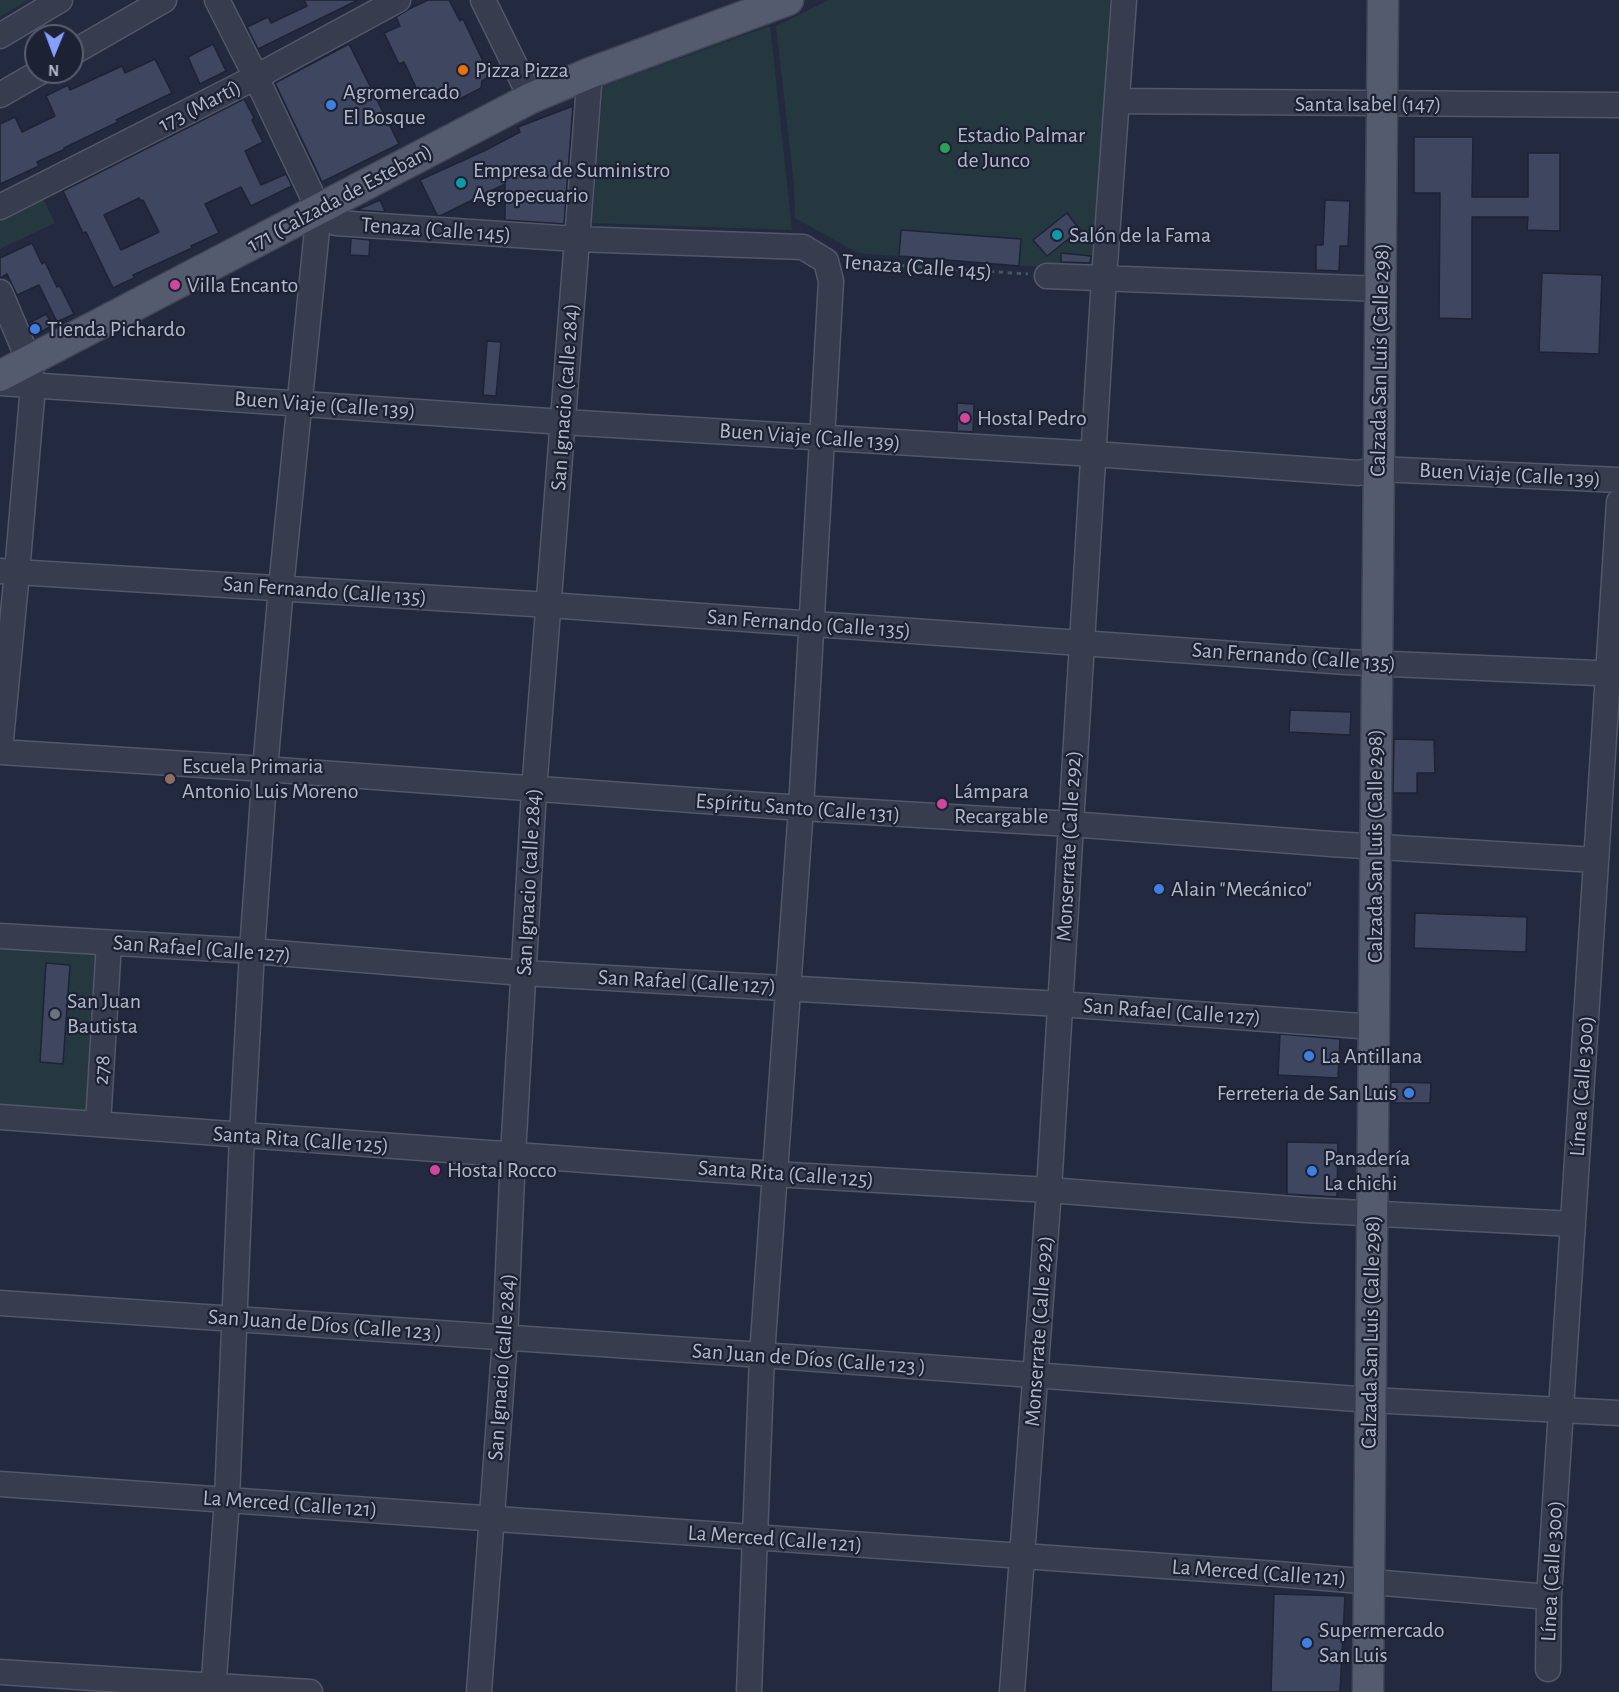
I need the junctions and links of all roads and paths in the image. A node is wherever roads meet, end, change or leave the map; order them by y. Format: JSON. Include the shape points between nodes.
{"nodes":[{"id":1,"x":60,"y":0,"type":"edge"},
{"id":2,"x":164,"y":0,"type":"edge"},
{"id":3,"x":217,"y":0,"type":"edge"},
{"id":4,"x":398,"y":0,"type":"edge"},
{"id":5,"x":483,"y":0,"type":"edge"},
{"id":6,"x":788,"y":0,"type":"edge"},
{"id":7,"x":1124,"y":0,"type":"edge"},
{"id":8,"x":1383,"y":0,"type":"edge"},
{"id":9,"x":0,"y":36,"type":"edge"},
{"id":10,"x":84,"y":46,"type":"edge"},
{"id":11,"x":590,"y":73,"type":"junction"},
{"id":12,"x":256,"y":77,"type":"junction"},
{"id":13,"x":24,"y":81,"type":"edge"},
{"id":14,"x":0,"y":95,"type":"edge"},
{"id":15,"x":531,"y":98,"type":"junction"},
{"id":16,"x":1118,"y":101,"type":"junction"},
{"id":17,"x":1382,"y":105,"type":"junction"},
{"id":18,"x":1619,"y":105,"type":"edge"},
{"id":19,"x":0,"y":207,"type":"edge"},
{"id":20,"x":319,"y":210,"type":"junction"},
{"id":21,"x":576,"y":239,"type":"junction"},
{"id":22,"x":826,"y":261,"type":"junction"},
{"id":23,"x":1047,"y":276,"type":"joint"},
{"id":24,"x":1104,"y":278,"type":"junction"},
{"id":25,"x":1381,"y":289,"type":"junction"},
{"id":26,"x":0,"y":292,"type":"edge"},
{"id":27,"x":31,"y":374,"type":"junction"},
{"id":28,"x":0,"y":376,"type":"edge"},
{"id":29,"x":0,"y":383,"type":"edge"},
{"id":30,"x":300,"y":404,"type":"junction"},
{"id":31,"x":563,"y":422,"type":"junction"},
{"id":32,"x":822,"y":438,"type":"junction"},
{"id":33,"x":1094,"y":454,"type":"junction"},
{"id":34,"x":1379,"y":469,"type":"junction"},
{"id":35,"x":1619,"y":480,"type":"edge"},
{"id":36,"x":1619,"y":502,"type":"edge"},
{"id":37,"x":9,"y":571,"type":"edge"},
{"id":38,"x":281,"y":588,"type":"junction"},
{"id":39,"x":549,"y":605,"type":"junction"},
{"id":40,"x":811,"y":624,"type":"junction"},
{"id":41,"x":1081,"y":643,"type":"junction"},
{"id":42,"x":1377,"y":663,"type":"junction"},
{"id":43,"x":1613,"y":674,"type":"edge"},
{"id":44,"x":0,"y":751,"type":"edge"},
{"id":45,"x":265,"y":769,"type":"junction"},
{"id":46,"x":534,"y":790,"type":"junction"},
{"id":47,"x":801,"y":808,"type":"junction"},
{"id":48,"x":1070,"y":824,"type":"junction"},
{"id":49,"x":1376,"y":847,"type":"junction"},
{"id":50,"x":1596,"y":860,"type":"junction"},
{"id":51,"x":0,"y":936,"type":"edge"},
{"id":52,"x":109,"y":943,"type":"junction"},
{"id":53,"x":252,"y":951,"type":"junction"},
{"id":54,"x":523,"y":973,"type":"junction"},
{"id":55,"x":787,"y":988,"type":"junction"},
{"id":56,"x":1060,"y":1004,"type":"junction"},
{"id":57,"x":1374,"y":1026,"type":"junction"},
{"id":58,"x":0,"y":1117,"type":"edge"},
{"id":59,"x":98,"y":1124,"type":"junction"},
{"id":60,"x":242,"y":1135,"type":"junction"},
{"id":61,"x":513,"y":1155,"type":"junction"},
{"id":62,"x":774,"y":1174,"type":"junction"},
{"id":63,"x":1049,"y":1190,"type":"junction"},
{"id":64,"x":1372,"y":1212,"type":"junction"},
{"id":65,"x":1573,"y":1224,"type":"junction"},
{"id":66,"x":0,"y":1303,"type":"edge"},
{"id":67,"x":235,"y":1319,"type":"junction"},
{"id":68,"x":505,"y":1338,"type":"junction"},
{"id":69,"x":762,"y":1355,"type":"junction"},
{"id":70,"x":1036,"y":1376,"type":"junction"},
{"id":71,"x":1371,"y":1400,"type":"junction"},
{"id":72,"x":1561,"y":1410,"type":"junction"},
{"id":73,"x":1619,"y":1413,"type":"edge"},
{"id":74,"x":0,"y":1484,"type":"edge"},
{"id":75,"x":227,"y":1499,"type":"junction"},
{"id":76,"x":492,"y":1518,"type":"junction"},
{"id":77,"x":756,"y":1537,"type":"junction"},
{"id":78,"x":1022,"y":1556,"type":"junction"},
{"id":79,"x":1369,"y":1582,"type":"junction"},
{"id":80,"x":1549,"y":1597,"type":"junction"},
{"id":81,"x":1548,"y":1669,"type":"dead end"},
{"id":82,"x":0,"y":1672,"type":"edge"},
{"id":83,"x":214,"y":1689,"type":"edge"},
{"id":84,"x":310,"y":1692,"type":"edge"},
{"id":85,"x":479,"y":1692,"type":"edge"},
{"id":86,"x":749,"y":1692,"type":"edge"},
{"id":87,"x":1012,"y":1692,"type":"edge"},
{"id":88,"x":1368,"y":1692,"type":"edge"}],
"edges":[{"from":1,"to":9,"type":"street"},
{"from":2,"to":10,"type":"street"},
{"from":3,"to":12,"type":"street"},
{"from":4,"to":12,"type":"street","name":"173 (Martí)"},
{"from":5,"to":15,"type":"street"},
{"from":6,"to":11,"type":"main road","name":"171 (Calzada de Esteban)"},
{"from":7,"to":16,"type":"street","name":"Monserrate (Calle 292)"},
{"from":8,"to":17,"type":"main road","name":"Calzada San Luis (Calle 298)"},
{"from":11,"to":15,"type":"main road","name":"171 (Calzada de Esteban)"},
{"from":11,"to":21,"type":"street","name":"San Ignacio (calle 284)"},
{"from":12,"to":19,"type":"street","name":"173 (Martí)"},
{"from":12,"to":20,"type":"street"},
{"from":13,"to":14,"type":"street"},
{"from":15,"to":20,"type":"main road","name":"171 (Calzada de Esteban)"},
{"from":16,"to":17,"type":"street","name":"Santa Isabel (147)"},
{"from":16,"to":24,"type":"street","name":"Monserrate (Calle 292)"},
{"from":17,"to":18,"type":"street","name":"Santa Isabel (147)"},
{"from":17,"to":25,"type":"main road","name":"Calzada San Luis (Calle 298)"},
{"from":20,"to":21,"type":"street","name":"Tenaza (Calle 145)","via":[[336,223]]},
{"from":20,"to":27,"type":"main road","name":"171 (Calzada de Esteban)"},
{"from":20,"to":30,"type":"street"},
{"from":21,"to":22,"type":"street","name":"Tenaza (Calle 145)","via":[[803,247]]},
{"from":21,"to":31,"type":"street","name":"San Ignacio (calle 284)"},
{"from":22,"to":23,"type":"path","name":"Tenaza (Calle 145)"},
{"from":22,"to":32,"type":"street","via":[[831,281]]},
{"from":23,"to":24,"type":"street"},
{"from":24,"to":25,"type":"street"},
{"from":24,"to":33,"type":"street","name":"Monserrate (Calle 292)"},
{"from":25,"to":34,"type":"main road","name":"Calzada San Luis (Calle 298)"},
{"from":26,"to":27,"type":"street"},
{"from":27,"to":28,"type":"main road","name":"171 (Calzada de Esteban)"},
{"from":27,"to":29,"type":"street","name":"Buen Viaje (Calle 139)"},
{"from":27,"to":30,"type":"street","name":"Buen Viaje (Calle 139)"},
{"from":27,"to":37,"type":"street"},
{"from":30,"to":31,"type":"street","name":"Buen Viaje (Calle 139)"},
{"from":30,"to":38,"type":"street"},
{"from":31,"to":32,"type":"street","name":"Buen Viaje (Calle 139)"},
{"from":31,"to":39,"type":"street","name":"San Ignacio (calle 284)"},
{"from":32,"to":33,"type":"street","name":"Buen Viaje (Calle 139)"},
{"from":32,"to":40,"type":"street"},
{"from":33,"to":34,"type":"street","name":"Buen Viaje (Calle 139)","via":[[1358,473]]},
{"from":33,"to":41,"type":"street","name":"Monserrate (Calle 292)"},
{"from":34,"to":35,"type":"street","name":"Buen Viaje (Calle 139)"},
{"from":34,"to":42,"type":"main road","name":"Calzada San Luis (Calle 298)"},
{"from":36,"to":43,"type":"street","name":"Línea (Calle 300)"},
{"from":37,"to":38,"type":"street","name":"San Fernando (Calle 135)"},
{"from":37,"to":44,"type":"street"},
{"from":38,"to":39,"type":"street","name":"San Fernando (Calle 135)"},
{"from":38,"to":45,"type":"street"},
{"from":39,"to":40,"type":"street","name":"San Fernando (Calle 135)"},
{"from":39,"to":46,"type":"street","name":"San Ignacio (calle 284)"},
{"from":40,"to":41,"type":"street","name":"San Fernando (Calle 135)"},
{"from":40,"to":47,"type":"street"},
{"from":41,"to":42,"type":"street","name":"San Fernando (Calle 135)"},
{"from":41,"to":48,"type":"street","name":"Monserrate (Calle 292)"},
{"from":42,"to":43,"type":"street","name":"San Fernando (Calle 135)"},
{"from":42,"to":49,"type":"main road","name":"Calzada San Luis (Calle 298)"},
{"from":43,"to":50,"type":"street","name":"Línea (Calle 300)"},
{"from":44,"to":45,"type":"street","name":"Espíritu Santo (Calle 131)"},
{"from":45,"to":46,"type":"street","name":"Espíritu Santo (Calle 131)"},
{"from":45,"to":53,"type":"street"},
{"from":46,"to":47,"type":"street","name":"Espíritu Santo (Calle 131)"},
{"from":46,"to":54,"type":"street","name":"San Ignacio (calle 284)"},
{"from":47,"to":48,"type":"street","name":"Espíritu Santo (Calle 131)"},
{"from":47,"to":55,"type":"street"},
{"from":48,"to":49,"type":"street","name":"Espíritu Santo (Calle 131)"},
{"from":48,"to":56,"type":"street","name":"Monserrate (Calle 292)"},
{"from":49,"to":50,"type":"street","name":"Espíritu Santo (Calle 131)"},
{"from":49,"to":57,"type":"main road","name":"Calzada San Luis (Calle 298)"},
{"from":50,"to":65,"type":"street","name":"Línea (Calle 300)"},
{"from":51,"to":52,"type":"street","name":"San Rafael (Calle 127)"},
{"from":52,"to":53,"type":"street","name":"San Rafael (Calle 127)"},
{"from":52,"to":59,"type":"street","name":"278"},
{"from":53,"to":54,"type":"street","name":"San Rafael (Calle 127)"},
{"from":53,"to":60,"type":"street"},
{"from":54,"to":55,"type":"street","name":"San Rafael (Calle 127)"},
{"from":54,"to":61,"type":"street","name":"San Ignacio (calle 284)"},
{"from":55,"to":56,"type":"street","name":"San Rafael (Calle 127)"},
{"from":55,"to":62,"type":"street"},
{"from":56,"to":57,"type":"street","name":"San Rafael (Calle 127)"},
{"from":56,"to":63,"type":"street","name":"Monserrate (Calle 292)"},
{"from":57,"to":64,"type":"main road","name":"Calzada San Luis (Calle 298)"},
{"from":58,"to":59,"type":"street","name":"Santa Rita (Calle 125)"},
{"from":59,"to":60,"type":"street","name":"Santa Rita (Calle 125)"},
{"from":60,"to":61,"type":"street","name":"Santa Rita (Calle 125)"},
{"from":60,"to":67,"type":"street"},
{"from":61,"to":62,"type":"street","name":"Santa Rita (Calle 125)"},
{"from":61,"to":68,"type":"street","name":"San Ignacio (calle 284)"},
{"from":62,"to":63,"type":"street","name":"Santa Rita (Calle 125)"},
{"from":62,"to":69,"type":"street"},
{"from":63,"to":64,"type":"street","name":"Santa Rita (Calle 125)"},
{"from":63,"to":70,"type":"street","name":"Monserrate (Calle 292)"},
{"from":64,"to":65,"type":"street","name":"Santa Rita (Calle 125)"},
{"from":64,"to":71,"type":"main road","name":"Calzada San Luis (Calle 298)"},
{"from":65,"to":72,"type":"street","name":"Línea (Calle 300)"},
{"from":66,"to":67,"type":"street","name":"San Juan de Díos (Calle 123 )"},
{"from":67,"to":68,"type":"street","name":"San Juan de Díos (Calle 123 )"},
{"from":67,"to":75,"type":"street"},
{"from":68,"to":69,"type":"street","name":"San Juan de Díos (Calle 123 )"},
{"from":68,"to":76,"type":"street","name":"San Ignacio (calle 284)"},
{"from":69,"to":70,"type":"street","name":"San Juan de Díos (Calle 123 )"},
{"from":69,"to":77,"type":"street"},
{"from":70,"to":71,"type":"street","name":"San Juan de Díos (Calle 123 )"},
{"from":70,"to":78,"type":"street","name":"Monserrate (Calle 292)"},
{"from":71,"to":72,"type":"street","name":"San Juan de Díos (Calle 123 )"},
{"from":71,"to":79,"type":"main road","name":"Calzada San Luis (Calle 298)"},
{"from":72,"to":73,"type":"street","name":"San Juan de Díos (Calle 123 )"},
{"from":72,"to":80,"type":"street","name":"Línea (Calle 300)"},
{"from":74,"to":75,"type":"street","name":"La Merced (Calle 121)"},
{"from":75,"to":76,"type":"street","name":"La Merced (Calle 121)"},
{"from":75,"to":83,"type":"street"},
{"from":76,"to":77,"type":"street","name":"La Merced (Calle 121)"},
{"from":76,"to":85,"type":"street","name":"San Ignacio (calle 284)"},
{"from":77,"to":78,"type":"street","name":"La Merced (Calle 121)"},
{"from":77,"to":86,"type":"street"},
{"from":78,"to":79,"type":"street","name":"La Merced (Calle 121)"},
{"from":78,"to":87,"type":"street","name":"Monserrate (Calle 292)"},
{"from":79,"to":80,"type":"street","name":"La Merced (Calle 121)"},
{"from":79,"to":88,"type":"main road","name":"Calzada San Luis (Calle 298)"},
{"from":80,"to":81,"type":"street","name":"Línea (Calle 300)"},
{"from":82,"to":83,"type":"street"},
{"from":83,"to":84,"type":"street"}]}
